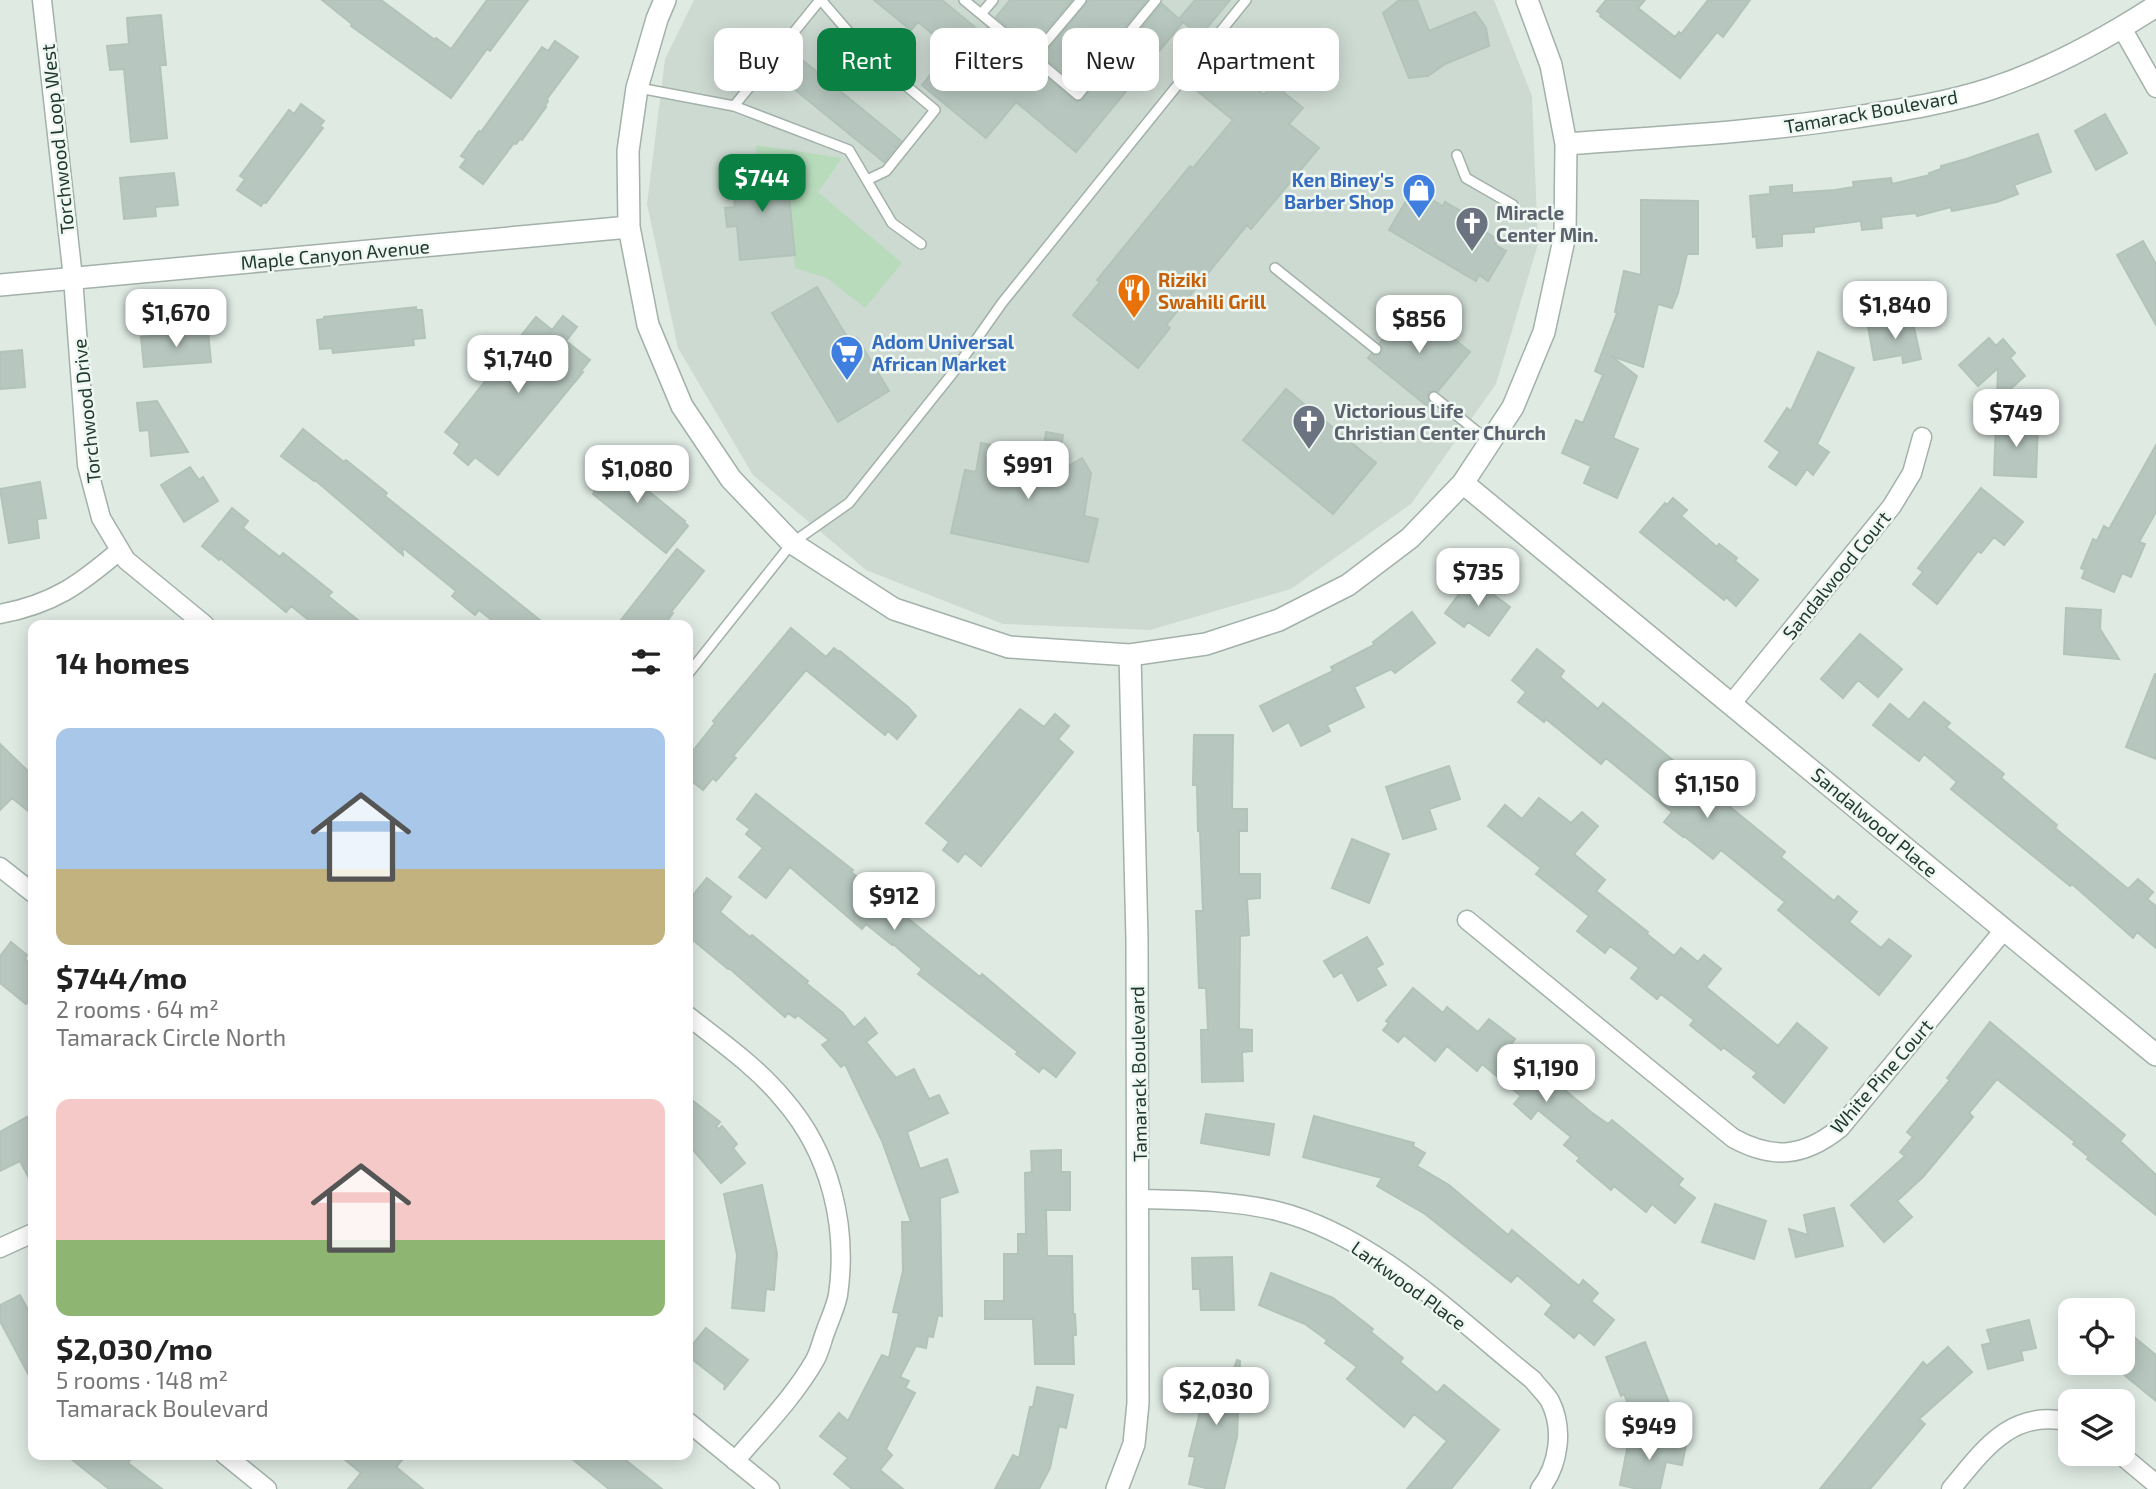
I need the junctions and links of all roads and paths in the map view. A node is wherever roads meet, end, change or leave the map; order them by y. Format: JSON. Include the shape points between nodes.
{"nodes":[{"id":1,"x":42,"y":0,"type":"edge"},
{"id":2,"x":666,"y":0,"type":"edge"},
{"id":3,"x":821,"y":0,"type":"edge"},
{"id":4,"x":964,"y":0,"type":"edge"},
{"id":5,"x":993,"y":0,"type":"edge"},
{"id":6,"x":1081,"y":0,"type":"edge"},
{"id":7,"x":1156,"y":0,"type":"edge"},
{"id":8,"x":1246,"y":0,"type":"edge"},
{"id":9,"x":1527,"y":0,"type":"edge"},
{"id":10,"x":2156,"y":6,"type":"edge"},
{"id":11,"x":981,"y":14,"type":"junction"},
{"id":12,"x":998,"y":28,"type":"edge"},
{"id":13,"x":2122,"y":28,"type":"junction"},
{"id":14,"x":1048,"y":39,"type":"edge"},
{"id":15,"x":1048,"y":70,"type":"edge"},
{"id":16,"x":637,"y":88,"type":"junction"},
{"id":17,"x":2156,"y":88,"type":"edge"},
{"id":18,"x":734,"y":106,"type":"junction"},
{"id":19,"x":1566,"y":144,"type":"junction"},
{"id":20,"x":1457,"y":155,"type":"dead end"},
{"id":21,"x":867,"y":180,"type":"junction"},
{"id":22,"x":1513,"y":205,"type":"dead end"},
{"id":23,"x":629,"y":227,"type":"junction"},
{"id":24,"x":921,"y":244,"type":"dead end"},
{"id":25,"x":1275,"y":268,"type":"dead end"},
{"id":26,"x":73,"y":278,"type":"junction"},
{"id":27,"x":0,"y":285,"type":"edge"},
{"id":28,"x":1376,"y":349,"type":"dead end"},
{"id":29,"x":1434,"y":397,"type":"dead end"},
{"id":30,"x":1922,"y":437,"type":"dead end"},
{"id":31,"x":1490,"y":442,"type":"junction"},
{"id":32,"x":1463,"y":483,"type":"junction"},
{"id":33,"x":792,"y":543,"type":"junction"},
{"id":34,"x":119,"y":551,"type":"junction"},
{"id":35,"x":0,"y":614,"type":"edge"},
{"id":36,"x":199,"y":620,"type":"edge"},
{"id":37,"x":1130,"y":655,"type":"junction"},
{"id":38,"x":693,"y":668,"type":"edge"},
{"id":39,"x":1731,"y":703,"type":"junction"},
{"id":40,"x":0,"y":867,"type":"edge"},
{"id":41,"x":28,"y":889,"type":"edge"},
{"id":42,"x":1467,"y":920,"type":"dead end"},
{"id":43,"x":2004,"y":930,"type":"junction"},
{"id":44,"x":693,"y":1020,"type":"edge"},
{"id":45,"x":2156,"y":1055,"type":"edge"},
{"id":46,"x":1139,"y":1199,"type":"junction"},
{"id":47,"x":28,"y":1235,"type":"edge"},
{"id":48,"x":0,"y":1248,"type":"edge"},
{"id":49,"x":2058,"y":1419,"type":"edge"},
{"id":50,"x":693,"y":1426,"type":"edge"},
{"id":51,"x":231,"y":1460,"type":"edge"},
{"id":52,"x":735,"y":1461,"type":"junction"},
{"id":53,"x":2134,"y":1466,"type":"edge"},
{"id":54,"x":2156,"y":1484,"type":"edge"},
{"id":55,"x":267,"y":1489,"type":"edge"},
{"id":56,"x":770,"y":1489,"type":"edge"},
{"id":57,"x":1118,"y":1489,"type":"edge"},
{"id":58,"x":1540,"y":1489,"type":"edge"},
{"id":59,"x":1951,"y":1489,"type":"edge"}],
"edges":[{"from":1,"to":26,"type":"street","name":"Torchwood Loop West"},
{"from":2,"to":16,"type":"street"},
{"from":3,"to":18,"type":"lane"},
{"from":3,"to":21,"type":"lane","via":[[865,51],[935,110],[886,171]]},
{"from":4,"to":11,"type":"lane"},
{"from":5,"to":11,"type":"lane"},
{"from":6,"to":14,"type":"lane"},
{"from":7,"to":15,"type":"lane","via":[[1078,95]]},
{"from":8,"to":33,"type":"lane","via":[[1002,303],[849,503]]},
{"from":9,"to":19,"type":"street","via":[[1551,65]]},
{"from":10,"to":13,"type":"street","name":"Tamarack Boulevard"},
{"from":11,"to":12,"type":"lane"},
{"from":13,"to":17,"type":"street"},
{"from":13,"to":19,"type":"street","name":"Tamarack Boulevard","via":[[1990,89],[1905,110],[1798,126]]},
{"from":16,"to":18,"type":"lane"},
{"from":16,"to":23,"type":"street","via":[[628,151]]},
{"from":18,"to":21,"type":"lane","via":[[849,150]]},
{"from":19,"to":31,"type":"street","via":[[1565,235],[1544,332],[1513,407]]},
{"from":20,"to":22,"type":"lane","via":[[1466,178]]},
{"from":21,"to":24,"type":"lane","via":[[892,223]]},
{"from":23,"to":26,"type":"street","name":"Maple Canyon Avenue"},
{"from":23,"to":33,"type":"street","via":[[648,325],[682,406],[731,479]]},
{"from":25,"to":28,"type":"lane"},
{"from":26,"to":27,"type":"street","name":"Maple Canyon Avenue"},
{"from":26,"to":34,"type":"street","name":"Torchwood Drive","via":[[87,465],[101,518]]},
{"from":29,"to":31,"type":"lane"},
{"from":30,"to":39,"type":"street","name":"Sandalwood Court","via":[[1912,473],[1892,506]]},
{"from":31,"to":32,"type":"street"},
{"from":32,"to":37,"type":"street","via":[[1410,538],[1348,584],[1279,620],[1206,643]]},
{"from":32,"to":39,"type":"street","name":"Sandalwood Place"},
{"from":33,"to":37,"type":"street","via":[[894,609],[1009,647]]},
{"from":33,"to":38,"type":"lane"},
{"from":34,"to":35,"type":"street","via":[[53,599]]},
{"from":34,"to":36,"type":"street","name":"Torchwood Drive"},
{"from":37,"to":46,"type":"street","name":"Tamarack Boulevard"},
{"from":39,"to":43,"type":"street","name":"Sandalwood Place"},
{"from":40,"to":41,"type":"street"},
{"from":42,"to":43,"type":"street","name":"White Pine Court","via":[[1733,1138],[1771,1153],[1809,1148],[1840,1128]]},
{"from":43,"to":45,"type":"street","name":"Sandalwood Place"},
{"from":44,"to":52,"type":"street","via":[[762,1076],[805,1129],[833,1190],[840,1239],[837,1296],[815,1359]]},
{"from":46,"to":57,"type":"street","name":"Tamarack Boulevard","via":[[1138,1404],[1134,1444]]},
{"from":46,"to":58,"type":"street","name":"Larkwood Place","via":[[1230,1202],[1278,1211],[1359,1245],[1412,1282],[1532,1380],[1549,1400],[1558,1423],[1558,1454]]},
{"from":47,"to":48,"type":"street"},
{"from":49,"to":59,"type":"street","via":[[2013,1425]]},
{"from":50,"to":52,"type":"street"},
{"from":51,"to":55,"type":"street"},
{"from":52,"to":56,"type":"street"},
{"from":53,"to":54,"type":"street"}]}
